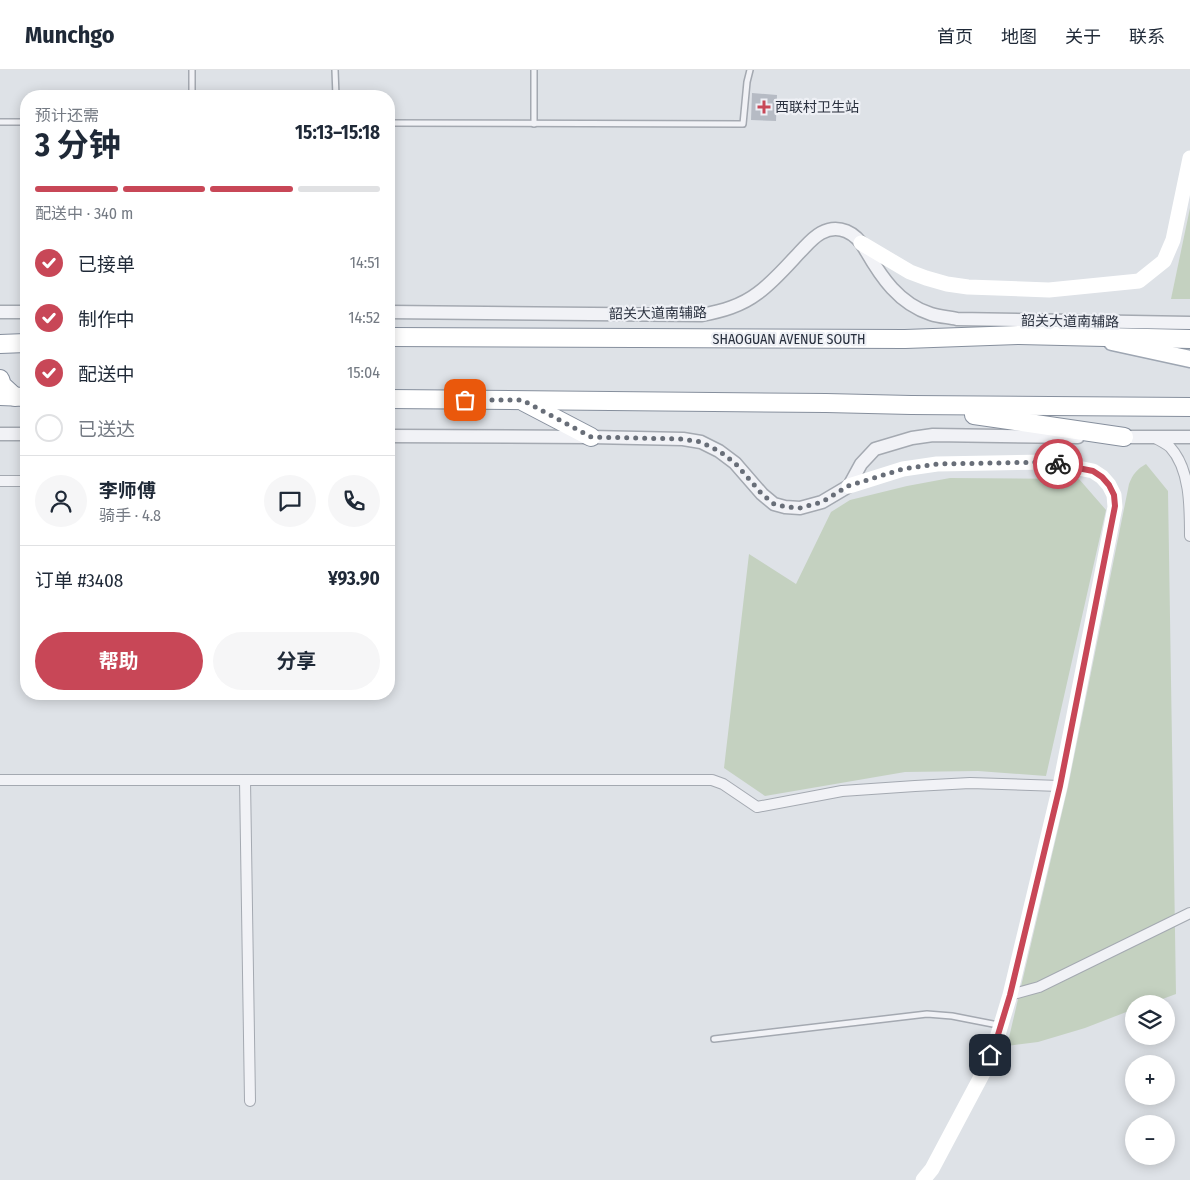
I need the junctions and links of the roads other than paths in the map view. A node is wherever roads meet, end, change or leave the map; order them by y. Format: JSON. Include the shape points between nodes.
{"nodes":[{"id":1,"x":192,"y":70,"type":"edge"},
{"id":2,"x":335,"y":70,"type":"edge"},
{"id":3,"x":534,"y":70,"type":"edge"},
{"id":4,"x":750,"y":70,"type":"edge"},
{"id":5,"x":192,"y":90,"type":"edge"},
{"id":6,"x":336,"y":90,"type":"edge"},
{"id":7,"x":0,"y":122,"type":"edge"},
{"id":8,"x":20,"y":122,"type":"edge"},
{"id":9,"x":395,"y":123,"type":"edge"},
{"id":10,"x":534,"y":124,"type":"junction"},
{"id":11,"x":1190,"y":158,"type":"edge"},
{"id":12,"x":861,"y":242,"type":"junction"},
{"id":13,"x":0,"y":312,"type":"edge"},
{"id":14,"x":20,"y":312,"type":"edge"},
{"id":15,"x":395,"y":312,"type":"edge"},
{"id":16,"x":1190,"y":323,"type":"edge"},
{"id":17,"x":395,"y":337,"type":"edge"},
{"id":18,"x":1092,"y":337,"type":"junction"},
{"id":19,"x":1190,"y":339,"type":"edge"},
{"id":20,"x":20,"y":344,"type":"edge"},
{"id":21,"x":2,"y":348,"type":"edge"},
{"id":22,"x":1190,"y":359,"type":"edge"},
{"id":23,"x":0,"y":379,"type":"edge"},
{"id":24,"x":14,"y":397,"type":"edge"},
{"id":25,"x":395,"y":399,"type":"edge"},
{"id":26,"x":522,"y":400,"type":"junction"},
{"id":27,"x":911,"y":405,"type":"junction"},
{"id":28,"x":1190,"y":407,"type":"edge"},
{"id":29,"x":0,"y":434,"type":"edge"},
{"id":30,"x":20,"y":434,"type":"edge"},
{"id":31,"x":395,"y":436,"type":"edge"},
{"id":32,"x":591,"y":437,"type":"junction"},
{"id":33,"x":1124,"y":437,"type":"junction"},
{"id":34,"x":1152,"y":437,"type":"junction"},
{"id":35,"x":1190,"y":438,"type":"edge"},
{"id":36,"x":0,"y":481,"type":"edge"},
{"id":37,"x":20,"y":481,"type":"edge"},
{"id":38,"x":848,"y":486,"type":"junction"},
{"id":39,"x":1190,"y":536,"type":"edge"},
{"id":40,"x":0,"y":780,"type":"edge"},
{"id":41,"x":245,"y":780,"type":"junction"},
{"id":42,"x":1060,"y":786,"type":"junction"},
{"id":43,"x":1190,"y":913,"type":"edge"},
{"id":44,"x":1010,"y":995,"type":"junction"},
{"id":45,"x":1001,"y":1025,"type":"junction"},
{"id":46,"x":714,"y":1039,"type":"dead end"},
{"id":47,"x":250,"y":1101,"type":"dead end"},
{"id":48,"x":923,"y":1180,"type":"edge"}],
"edges":[{"from":1,"to":5,"type":"lane"},
{"from":2,"to":6,"type":"lane"},
{"from":3,"to":10,"type":"lane"},
{"from":4,"to":10,"type":"lane","via":[[743,124]]},
{"from":7,"to":8,"type":"lane"},
{"from":9,"to":10,"type":"lane"},
{"from":11,"to":12,"type":"main road","via":[[1173,240],[1164,261],[1140,281],[1050,290],[968,287],[910,272]]},
{"from":12,"to":15,"type":"street","name":"韶关大道南辅路","via":[[845,230],[827,230],[811,240],[756,295],[728,309],[702,315]]},
{"from":12,"to":16,"type":"street","name":"韶关大道南辅路","via":[[892,290],[930,314],[957,319]]},
{"from":13,"to":14,"type":"street"},
{"from":17,"to":18,"type":"highway","name":"SHAOGUAN AVENUE SOUTH"},
{"from":18,"to":19,"type":"highway","name":"SHAOGUAN AVENUE SOUTH"},
{"from":18,"to":22,"type":"main road"},
{"from":20,"to":21,"type":"highway"},
{"from":23,"to":24,"type":"highway"},
{"from":25,"to":26,"type":"highway"},
{"from":26,"to":27,"type":"highway"},
{"from":26,"to":32,"type":"highway"},
{"from":27,"to":28,"type":"highway"},
{"from":27,"to":33,"type":"highway"},
{"from":29,"to":30,"type":"street"},
{"from":31,"to":32,"type":"street"},
{"from":32,"to":38,"type":"street","via":[[701,442],[735,463],[774,504],[786,507],[800,508],[822,502]]},
{"from":33,"to":34,"type":"street"},
{"from":33,"to":38,"type":"street","via":[[933,435],[912,438],[875,449],[860,464]]},
{"from":34,"to":35,"type":"street"},
{"from":34,"to":39,"type":"street","via":[[1176,452],[1186,469]]},
{"from":36,"to":37,"type":"street"},
{"from":38,"to":42,"type":"main road","via":[[903,469],[937,464],[1049,462],[1093,471],[1109,485],[1115,506]]},
{"from":40,"to":41,"type":"street"},
{"from":41,"to":42,"type":"street","via":[[712,780],[757,807],[842,791],[906,786],[970,783]]},
{"from":41,"to":47,"type":"street"},
{"from":42,"to":44,"type":"main road"},
{"from":43,"to":44,"type":"street","via":[[1039,987]]},
{"from":44,"to":45,"type":"main road"},
{"from":45,"to":46,"type":"lane","via":[[927,1014]]},
{"from":45,"to":48,"type":"main road","via":[[983,1073]]}]}
